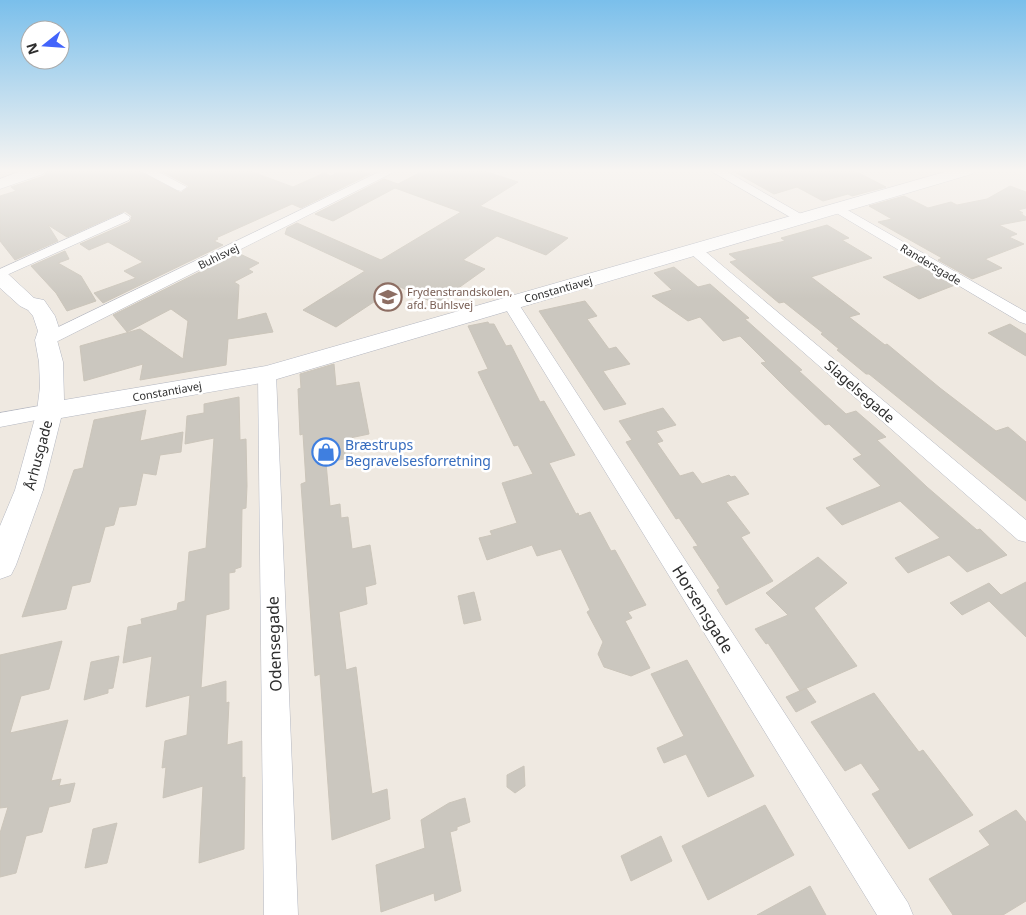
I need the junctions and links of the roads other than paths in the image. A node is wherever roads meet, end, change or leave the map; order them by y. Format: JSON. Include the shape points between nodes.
{"nodes":[{"id":1,"x":303,"y":214,"type":"edge"},
{"id":2,"x":794,"y":214,"type":"edge"},
{"id":3,"x":817,"y":214,"type":"edge"},
{"id":4,"x":847,"y":214,"type":"edge"},
{"id":5,"x":124,"y":217,"type":"dead end"},
{"id":6,"x":802,"y":218,"type":"junction"},
{"id":7,"x":695,"y":250,"type":"junction"},
{"id":8,"x":0,"y":275,"type":"edge"},
{"id":9,"x":510,"y":303,"type":"junction"},
{"id":10,"x":1026,"y":319,"type":"edge"},
{"id":11,"x":46,"y":340,"type":"junction"},
{"id":12,"x":267,"y":374,"type":"junction"},
{"id":13,"x":50,"y":412,"type":"junction"},
{"id":14,"x":0,"y":420,"type":"edge"},
{"id":15,"x":1026,"y":533,"type":"edge"},
{"id":16,"x":0,"y":565,"type":"edge"},
{"id":17,"x":281,"y":915,"type":"edge"},
{"id":18,"x":896,"y":915,"type":"edge"}],
"edges":[{"from":1,"to":11,"type":"street","name":"Buhlsvej"},
{"from":2,"to":6,"type":"street"},
{"from":3,"to":6,"type":"street","name":"Constantiavej"},
{"from":4,"to":10,"type":"street","name":"Randersgade"},
{"from":5,"to":8,"type":"street"},
{"from":6,"to":7,"type":"street","name":"Constantiavej"},
{"from":7,"to":9,"type":"street","name":"Constantiavej"},
{"from":7,"to":15,"type":"street","name":"Slagelsegade"},
{"from":8,"to":11,"type":"street","via":[[27,302],[25,309],[36,335]]},
{"from":9,"to":12,"type":"street","name":"Constantiavej"},
{"from":9,"to":18,"type":"street","name":"Horsensgade"},
{"from":11,"to":13,"type":"street","name":"Århusgade","via":[[51,362]]},
{"from":12,"to":13,"type":"street","name":"Constantiavej"},
{"from":12,"to":17,"type":"street","name":"Odensegade"},
{"from":13,"to":14,"type":"street","name":"Constantiavej"},
{"from":13,"to":16,"type":"street","name":"Århusgade","via":[[29,490]]}]}
